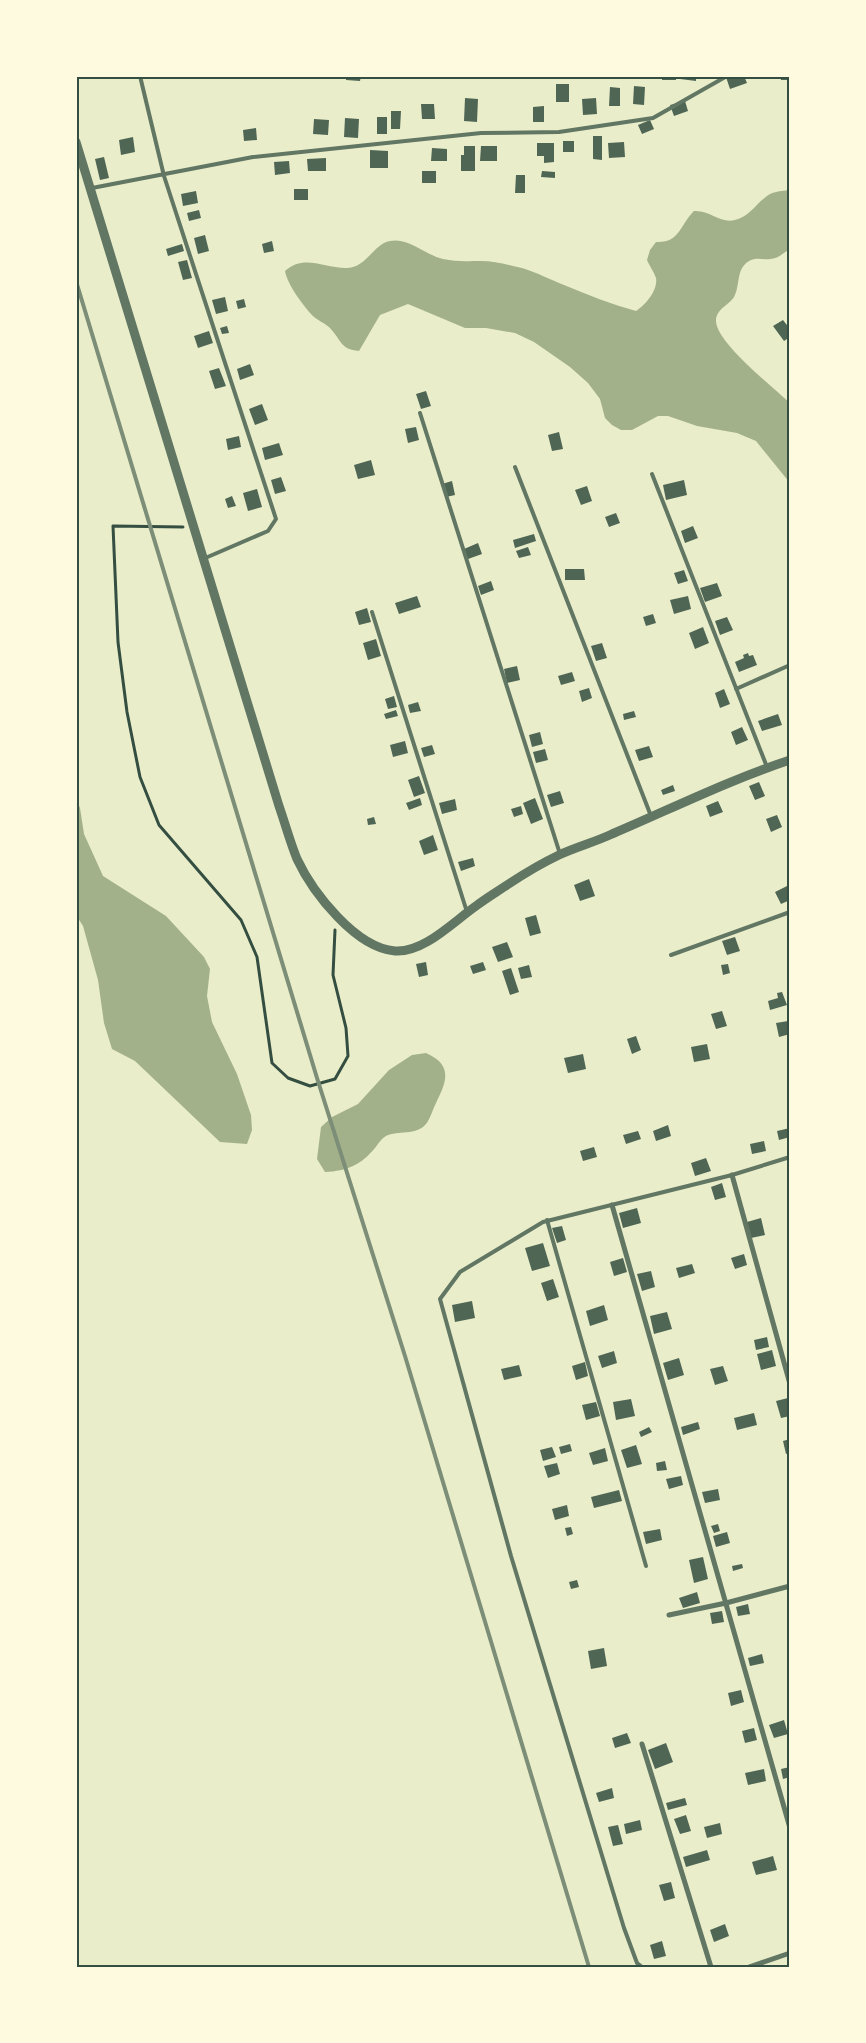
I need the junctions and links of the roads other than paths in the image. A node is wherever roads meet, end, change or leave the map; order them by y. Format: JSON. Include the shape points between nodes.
{"nodes":[{"id":1,"x":140,"y":76,"type":"edge"},
{"id":2,"x":728,"y":76,"type":"edge"},
{"id":3,"x":76,"y":142,"type":"edge"},
{"id":4,"x":164,"y":176,"type":"junction"},
{"id":5,"x":90,"y":188,"type":"junction"},
{"id":6,"x":420,"y":413,"type":"dead end"},
{"id":7,"x":514,"y":467,"type":"dead end"},
{"id":8,"x":652,"y":474,"type":"dead end"},
{"id":9,"x":203,"y":559,"type":"junction"},
{"id":10,"x":372,"y":612,"type":"dead end"},
{"id":11,"x":790,"y":665,"type":"edge"},
{"id":12,"x":736,"y":689,"type":"junction"},
{"id":13,"x":790,"y":760,"type":"edge"},
{"id":14,"x":766,"y":768,"type":"junction"},
{"id":15,"x":651,"y":817,"type":"junction"},
{"id":16,"x":560,"y":854,"type":"junction"},
{"id":17,"x":467,"y":912,"type":"junction"},
{"id":18,"x":790,"y":912,"type":"edge"},
{"id":19,"x":672,"y":955,"type":"dead end"},
{"id":20,"x":790,"y":1157,"type":"edge"},
{"id":21,"x":732,"y":1175,"type":"junction"},
{"id":22,"x":612,"y":1205,"type":"junction"},
{"id":23,"x":547,"y":1220,"type":"junction"},
{"id":24,"x":790,"y":1384,"type":"edge"},
{"id":25,"x":646,"y":1566,"type":"dead end"},
{"id":26,"x":790,"y":1586,"type":"edge"},
{"id":27,"x":726,"y":1603,"type":"junction"},
{"id":28,"x":669,"y":1615,"type":"dead end"},
{"id":29,"x":642,"y":1744,"type":"dead end"},
{"id":30,"x":790,"y":1828,"type":"edge"},
{"id":31,"x":789,"y":1954,"type":"edge"},
{"id":32,"x":642,"y":1967,"type":"edge"},
{"id":33,"x":711,"y":1967,"type":"edge"},
{"id":34,"x":749,"y":1967,"type":"edge"}],
"edges":[{"from":1,"to":4,"type":"lane"},
{"from":2,"to":4,"type":"lane","via":[[652,118],[559,132],[481,132],[262,156]]},
{"from":3,"to":5,"type":"street"},
{"from":4,"to":5,"type":"lane"},
{"from":4,"to":9,"type":"lane","via":[[276,519],[268,530]]},
{"from":5,"to":9,"type":"street"},
{"from":6,"to":16,"type":"lane"},
{"from":7,"to":15,"type":"lane"},
{"from":8,"to":12,"type":"lane"},
{"from":9,"to":17,"type":"street","via":[[298,860],[320,897],[364,941],[396,951],[416,948]]},
{"from":10,"to":17,"type":"lane"},
{"from":11,"to":12,"type":"lane"},
{"from":12,"to":14,"type":"lane"},
{"from":13,"to":14,"type":"street"},
{"from":14,"to":15,"type":"street"},
{"from":15,"to":16,"type":"street"},
{"from":16,"to":17,"type":"street"},
{"from":18,"to":19,"type":"lane"},
{"from":20,"to":21,"type":"lane"},
{"from":21,"to":22,"type":"lane"},
{"from":21,"to":24,"type":"street"},
{"from":22,"to":23,"type":"lane"},
{"from":22,"to":27,"type":"street"},
{"from":23,"to":25,"type":"lane"},
{"from":23,"to":32,"type":"lane","via":[[460,1272],[440,1299],[511,1556],[624,1928],[636,1963]]},
{"from":26,"to":27,"type":"street"},
{"from":27,"to":28,"type":"street"},
{"from":27,"to":30,"type":"street"},
{"from":29,"to":33,"type":"street"},
{"from":31,"to":34,"type":"street"}]}
